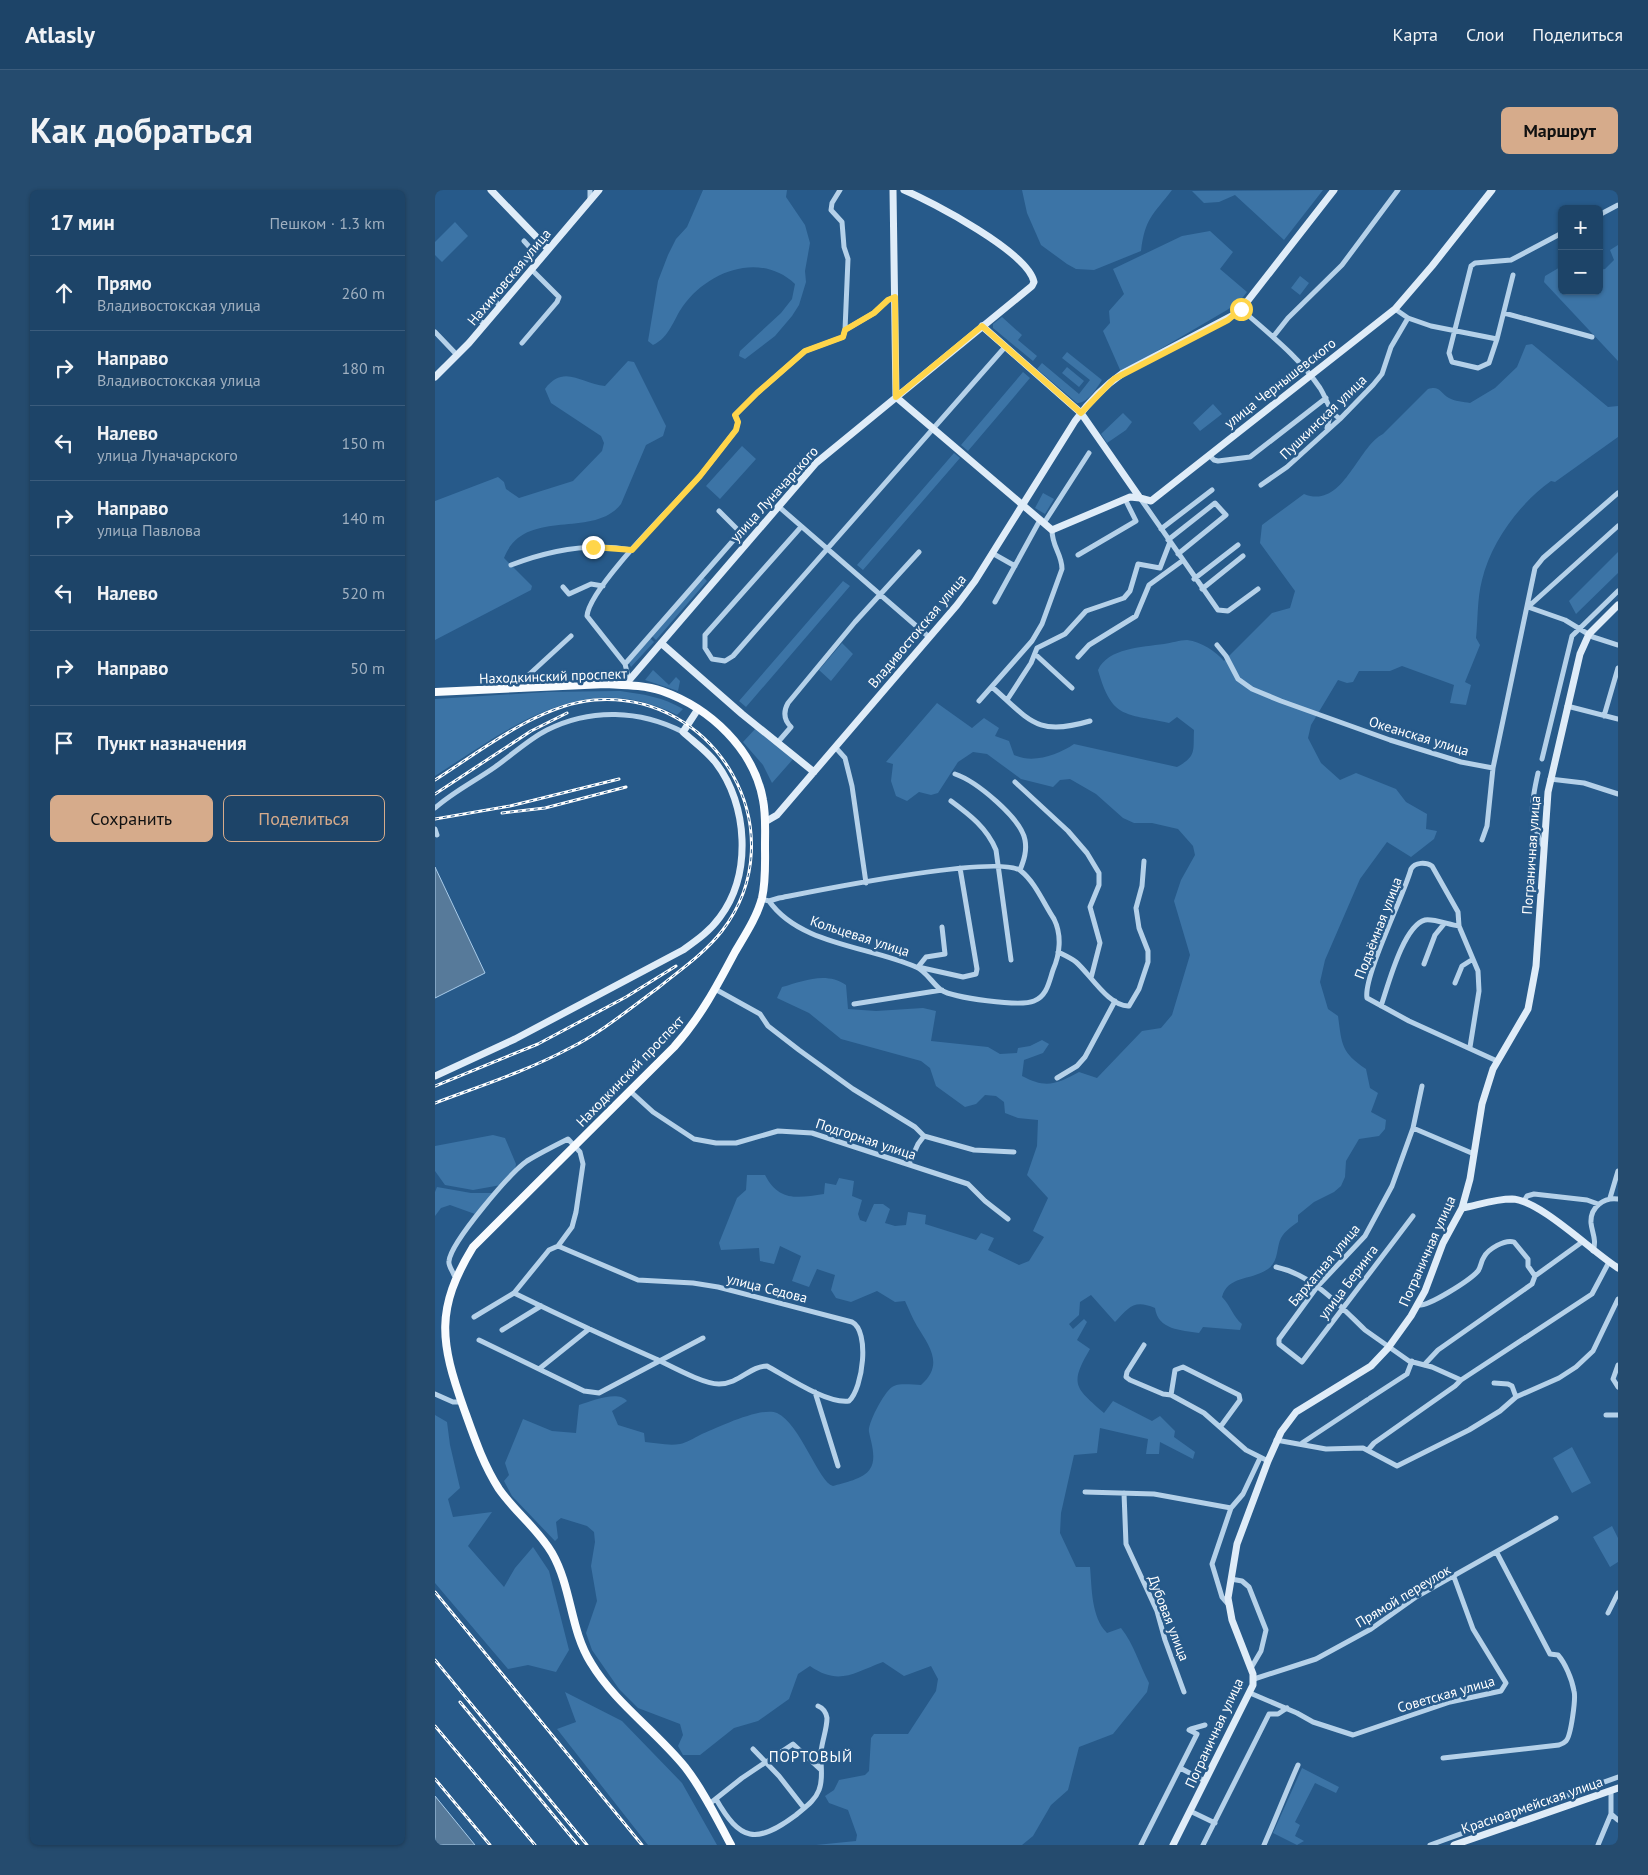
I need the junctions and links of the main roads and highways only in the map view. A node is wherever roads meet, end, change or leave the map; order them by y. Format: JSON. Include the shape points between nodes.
{"nodes":[{"id":1,"x":491,"y":190,"type":"edge"},
{"id":2,"x":599,"y":190,"type":"edge"},
{"id":3,"x":893,"y":190,"type":"edge"},
{"id":4,"x":904,"y":190,"type":"edge"},
{"id":5,"x":1334,"y":190,"type":"edge"},
{"id":6,"x":1492,"y":190,"type":"edge"},
{"id":7,"x":548,"y":249,"type":"junction"},
{"id":8,"x":982,"y":326,"type":"junction"},
{"id":9,"x":435,"y":377,"type":"edge"},
{"id":10,"x":896,"y":397,"type":"junction"},
{"id":11,"x":1081,"y":413,"type":"junction"},
{"id":12,"x":1140,"y":498,"type":"junction"},
{"id":13,"x":1022,"y":505,"type":"junction"},
{"id":14,"x":1618,"y":605,"type":"edge"},
{"id":15,"x":661,"y":643,"type":"junction"},
{"id":16,"x":625,"y":684,"type":"junction"},
{"id":17,"x":435,"y":692,"type":"edge"},
{"id":18,"x":697,"y":709,"type":"junction"},
{"id":19,"x":814,"y":772,"type":"junction"},
{"id":20,"x":765,"y":822,"type":"junction"},
{"id":21,"x":435,"y":1076,"type":"edge"},
{"id":22,"x":1462,"y":1208,"type":"junction"},
{"id":23,"x":1618,"y":1268,"type":"edge"},
{"id":24,"x":1618,"y":1788,"type":"edge"},
{"id":25,"x":731,"y":1845,"type":"edge"},
{"id":26,"x":1173,"y":1845,"type":"edge"},
{"id":27,"x":1454,"y":1845,"type":"edge"}],
"edges":[{"from":1,"to":7,"type":"main road"},
{"from":2,"to":7,"type":"main road","name":"Нахимовская улица"},
{"from":3,"to":10,"type":"main road"},
{"from":4,"to":8,"type":"main road","name":"улица Луначарского","via":[[1004,246],[1030,274],[1032,286]]},
{"from":5,"to":11,"type":"main road","name":"Владивостокская улица","via":[[1241,309],[1228,320],[1114,379]]},
{"from":6,"to":12,"type":"main road","name":"улица Чернышевского","via":[[1395,308],[1156,498],[1151,501]]},
{"from":7,"to":9,"type":"main road","name":"Нахимовская улица"},
{"from":8,"to":10,"type":"main road","name":"улица Луначарского"},
{"from":8,"to":11,"type":"main road"},
{"from":10,"to":13,"type":"main road"},
{"from":10,"to":15,"type":"main road","name":"улица Луначарского","via":[[821,457]]},
{"from":11,"to":12,"type":"main road"},
{"from":11,"to":13,"type":"main road","name":"Владивостокская улица"},
{"from":12,"to":13,"type":"main road","name":"улица Чернышевского","via":[[1130,497],[1052,530]]},
{"from":13,"to":19,"type":"main road","name":"Владивостокская улица","via":[[968,592]]},
{"from":14,"to":22,"type":"main road","name":"Пограничная улица","via":[[1589,634],[1580,654],[1550,779],[1531,1001],[1523,1021],[1497,1060],[1482,1104]]},
{"from":15,"to":16,"type":"main road","name":"улица Луначарского"},
{"from":15,"to":19,"type":"main road"},
{"from":16,"to":17,"type":"main road","name":"Находкинский проспект"},
{"from":16,"to":18,"type":"main road","name":"Находкинский проспект","via":[[661,691]]},
{"from":18,"to":20,"type":"main road","name":"Находкинский проспект","via":[[725,731],[744,753],[761,789]]},
{"from":18,"to":21,"type":"main road","via":[[683,732],[708,754],[721,771],[739,816],[741,862],[734,892],[719,918],[704,935],[683,950],[515,1039]]},
{"from":19,"to":20,"type":"main road","name":"Владивостокская улица","via":[[777,815]]},
{"from":20,"to":25,"type":"main road","name":"Находкинский проспект","via":[[765,900],[715,989],[687,1033],[483,1236],[454,1275],[444,1300],[441,1333],[446,1360],[478,1447],[507,1499],[544,1542],[559,1567],[581,1641],[595,1670],[685,1767]]},
{"from":22,"to":23,"type":"main road","via":[[1501,1200],[1524,1201],[1543,1211]]},
{"from":22,"to":26,"type":"main road","name":"Пограничная улица","via":[[1443,1243],[1417,1306],[1388,1348],[1360,1374],[1296,1412],[1264,1460],[1239,1537],[1229,1605],[1254,1679]]},
{"from":24,"to":27,"type":"main road","name":"Красноармейская улица"}]}
